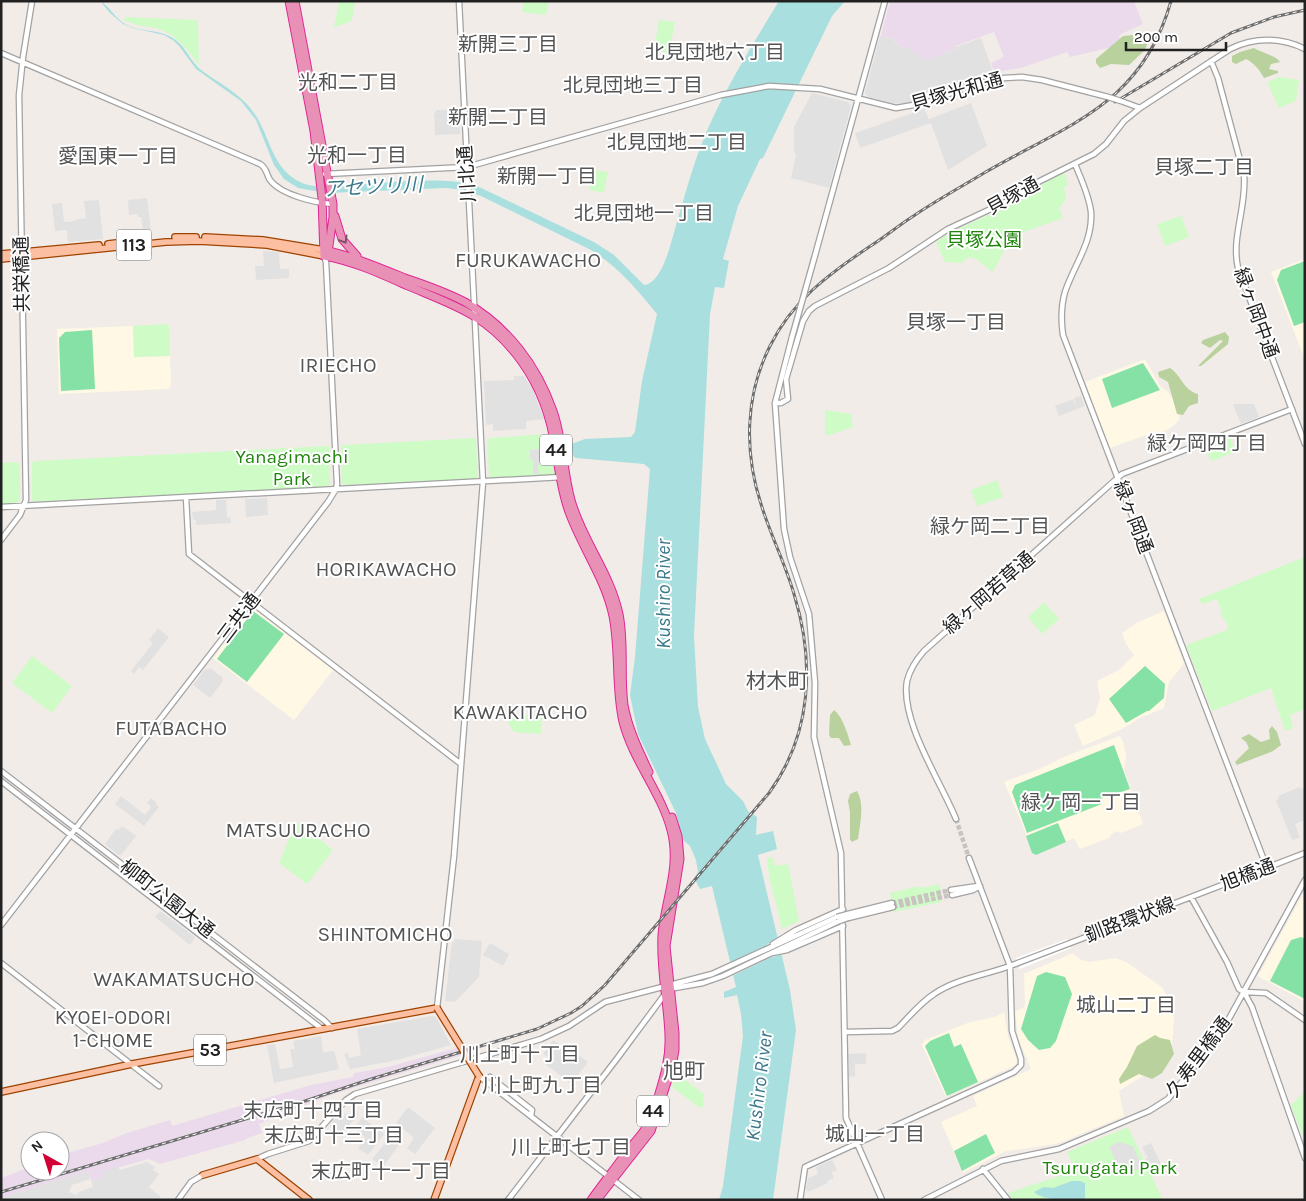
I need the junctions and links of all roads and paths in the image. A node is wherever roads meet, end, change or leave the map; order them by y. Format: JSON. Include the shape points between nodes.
{"nodes":[{"id":1,"x":32,"y":1,"type":"edge"},
{"id":2,"x":289,"y":1,"type":"edge"},
{"id":3,"x":295,"y":1,"type":"edge"},
{"id":4,"x":459,"y":1,"type":"edge"},
{"id":5,"x":885,"y":1,"type":"edge"},
{"id":6,"x":1305,"y":49,"type":"edge"},
{"id":7,"x":1,"y":53,"type":"edge"},
{"id":8,"x":1211,"y":61,"type":"junction"},
{"id":9,"x":22,"y":63,"type":"junction"},
{"id":10,"x":858,"y":99,"type":"junction"},
{"id":11,"x":1140,"y":108,"type":"junction"},
{"id":12,"x":1075,"y":164,"type":"junction"},
{"id":13,"x":467,"y":167,"type":"junction"},
{"id":14,"x":329,"y":177,"type":"junction"},
{"id":15,"x":320,"y":178,"type":"junction"},
{"id":16,"x":322,"y":201,"type":"junction"},
{"id":17,"x":333,"y":204,"type":"junction"},
{"id":18,"x":1,"y":254,"type":"edge"},
{"id":19,"x":22,"y":254,"type":"junction"},
{"id":20,"x":326,"y":255,"type":"junction"},
{"id":21,"x":1,"y":259,"type":"edge"},
{"id":22,"x":367,"y":263,"type":"junction"},
{"id":23,"x":475,"y":312,"type":"junction"},
{"id":24,"x":775,"y":403,"type":"junction"},
{"id":25,"x":1292,"y":409,"type":"junction"},
{"id":26,"x":1305,"y":444,"type":"edge"},
{"id":27,"x":563,"y":477,"type":"junction"},
{"id":28,"x":1118,"y":478,"type":"junction"},
{"id":29,"x":484,"y":482,"type":"junction"},
{"id":30,"x":336,"y":490,"type":"junction"},
{"id":31,"x":186,"y":497,"type":"junction"},
{"id":32,"x":24,"y":506,"type":"junction"},
{"id":33,"x":1,"y":507,"type":"edge"},
{"id":34,"x":1,"y":540,"type":"edge"},
{"id":35,"x":251,"y":602,"type":"junction"},
{"id":36,"x":461,"y":764,"type":"junction"},
{"id":37,"x":1,"y":771,"type":"edge"},
{"id":38,"x":1,"y":781,"type":"edge"},
{"id":39,"x":956,"y":819,"type":"tunnel mouth"},
{"id":40,"x":76,"y":828,"type":"junction"},
{"id":41,"x":71,"y":835,"type":"junction"},
{"id":42,"x":1305,"y":853,"type":"edge"},
{"id":43,"x":970,"y":858,"type":"tunnel mouth"},
{"id":44,"x":1267,"y":868,"type":"junction"},
{"id":45,"x":1305,"y":880,"type":"edge"},
{"id":46,"x":980,"y":886,"type":"junction"},
{"id":47,"x":951,"y":892,"type":"tunnel mouth"},
{"id":48,"x":1191,"y":897,"type":"junction"},
{"id":49,"x":893,"y":905,"type":"tunnel mouth"},
{"id":50,"x":843,"y":909,"type":"junction"},
{"id":51,"x":1,"y":925,"type":"edge"},
{"id":52,"x":843,"y":926,"type":"junction"},
{"id":53,"x":785,"y":943,"type":"junction"},
{"id":54,"x":769,"y":951,"type":"junction"},
{"id":55,"x":1,"y":963,"type":"edge"},
{"id":56,"x":1010,"y":966,"type":"junction"},
{"id":57,"x":667,"y":989,"type":"junction"},
{"id":58,"x":1244,"y":992,"type":"junction"},
{"id":59,"x":437,"y":1008,"type":"junction"},
{"id":60,"x":1305,"y":1020,"type":"edge"},
{"id":61,"x":332,"y":1028,"type":"junction"},
{"id":62,"x":322,"y":1029,"type":"junction"},
{"id":63,"x":845,"y":1032,"type":"junction"},
{"id":64,"x":132,"y":1064,"type":"junction"},
{"id":65,"x":479,"y":1076,"type":"junction"},
{"id":66,"x":490,"y":1077,"type":"dead end"},
{"id":67,"x":159,"y":1086,"type":"dead end"},
{"id":68,"x":1,"y":1092,"type":"edge"},
{"id":69,"x":531,"y":1116,"type":"junction"},
{"id":70,"x":558,"y":1136,"type":"junction"},
{"id":71,"x":857,"y":1143,"type":"junction"},
{"id":72,"x":1305,"y":1158,"type":"edge"},
{"id":73,"x":257,"y":1159,"type":"junction"},
{"id":74,"x":983,"y":1169,"type":"junction"},
{"id":75,"x":203,"y":1175,"type":"joint"},
{"id":76,"x":610,"y":1178,"type":"junction"},
{"id":77,"x":178,"y":1200,"type":"edge"},
{"id":78,"x":309,"y":1200,"type":"edge"},
{"id":79,"x":434,"y":1200,"type":"edge"},
{"id":80,"x":508,"y":1200,"type":"edge"},
{"id":81,"x":591,"y":1200,"type":"edge"},
{"id":82,"x":597,"y":1200,"type":"edge"},
{"id":83,"x":639,"y":1200,"type":"edge"},
{"id":84,"x":800,"y":1200,"type":"edge"},
{"id":85,"x":882,"y":1200,"type":"edge"},
{"id":86,"x":924,"y":1200,"type":"edge"},
{"id":87,"x":1008,"y":1200,"type":"edge"}],
"edges":[{"from":1,"to":9,"type":"street","name":"共栄橋通"},
{"from":2,"to":15,"type":"highway"},
{"from":3,"to":14,"type":"highway","number":"44"},
{"from":4,"to":13,"type":"street","name":"川北通"},
{"from":5,"to":10,"type":"street"},
{"from":6,"to":8,"type":"street","name":"貝塚通","via":[[1288,42],[1254,41],[1230,49]]},
{"from":7,"to":9,"type":"street"},
{"from":8,"to":11,"type":"street","name":"貝塚通"},
{"from":8,"to":25,"type":"street","name":"緑ヶ岡中通","via":[[1244,174],[1237,262]]},
{"from":9,"to":16,"type":"street","via":[[260,164],[270,180],[282,189]]},
{"from":9,"to":19,"type":"street","name":"共栄橋通"},
{"from":10,"to":11,"type":"street","name":"貝塚光和通","bridge":true,"via":[[903,108],[925,104],[994,79],[1022,77],[1108,97]]},
{"from":10,"to":13,"type":"street","name":"貝塚光和通","via":[[820,89],[769,86],[721,95]]},
{"from":10,"to":24,"type":"street","bridge":true},
{"from":11,"to":12,"type":"street","name":"貝塚通","via":[[1099,150]]},
{"from":12,"to":24,"type":"street","name":"貝塚通","via":[[948,230],[889,268],[812,308],[803,322],[786,379],[788,399]]},
{"from":12,"to":28,"type":"street","name":"緑ヶ岡通","via":[[1089,200],[1091,226],[1065,292],[1062,326],[1067,347]]},
{"from":13,"to":14,"type":"street"},
{"from":13,"to":23,"type":"street","name":"川北通"},
{"from":14,"to":15,"type":"street"},
{"from":14,"to":17,"type":"highway","number":"44"},
{"from":15,"to":16,"type":"highway"},
{"from":16,"to":17,"type":"street"},
{"from":16,"to":20,"type":"highway"},
{"from":17,"to":20,"type":"highway","number":"44"},
{"from":17,"to":22,"type":"highway","number":"44","one_way":true,"via":[[342,239]]},
{"from":18,"to":19,"type":"main road","number":"113"},
{"from":19,"to":20,"type":"main road","number":"113","via":[[186,237],[263,240]]},
{"from":19,"to":21,"type":"main road","number":"113"},
{"from":19,"to":32,"type":"street","name":"共栄橋通"},
{"from":20,"to":22,"type":"highway","number":"44","via":[[345,254]]},
{"from":20,"to":23,"type":"highway","number":"44"},
{"from":20,"to":30,"type":"street"},
{"from":22,"to":23,"type":"highway","number":"44","via":[[436,289]]},
{"from":23,"to":27,"type":"highway","number":"44","via":[[503,330],[536,372],[554,413]]},
{"from":23,"to":29,"type":"street","name":"川北通"},
{"from":24,"to":50,"type":"street","via":[[784,529],[809,614],[815,683],[814,737],[841,853]]},
{"from":25,"to":26,"type":"street","name":"緑ヶ岡中通"},
{"from":25,"to":28,"type":"street","name":"緑ヶ岡若草通"},
{"from":27,"to":29,"type":"street"},
{"from":27,"to":57,"type":"highway","number":"44","via":[[574,510],[615,600],[622,639],[624,705],[633,736],[678,836],[680,865],[666,946]]},
{"from":28,"to":39,"type":"street","name":"緑ヶ岡若草通","via":[[928,647],[911,669],[907,706],[928,763]]},
{"from":28,"to":44,"type":"street","name":"緑ヶ岡通"},
{"from":29,"to":30,"type":"street"},
{"from":29,"to":36,"type":"street","name":"川北通"},
{"from":30,"to":31,"type":"street"},
{"from":30,"to":35,"type":"street","name":"三共通"},
{"from":31,"to":32,"type":"street"},
{"from":31,"to":35,"type":"street","via":[[189,554]]},
{"from":32,"to":33,"type":"street"},
{"from":32,"to":34,"type":"street","name":"共栄橋通"},
{"from":35,"to":36,"type":"street"},
{"from":35,"to":40,"type":"street","name":"三共通"},
{"from":36,"to":59,"type":"street","name":"川北通"},
{"from":37,"to":40,"type":"street","name":"柳町公園大通"},
{"from":38,"to":41,"type":"street","name":"柳町公園大通"},
{"from":40,"to":41,"type":"street","name":"三共通"},
{"from":40,"to":61,"type":"street","name":"柳町公園大通"},
{"from":41,"to":51,"type":"street","name":"三共通"},
{"from":41,"to":62,"type":"street","name":"柳町公園大通"},
{"from":42,"to":44,"type":"street","name":"旭橋通"},
{"from":43,"to":46,"type":"street"},
{"from":44,"to":48,"type":"street","name":"旭橋通"},
{"from":45,"to":58,"type":"street","name":"久寿里橋通"},
{"from":46,"to":47,"type":"street"},
{"from":46,"to":56,"type":"street"},
{"from":48,"to":56,"type":"street","name":"釧路環状線"},
{"from":48,"to":58,"type":"street","name":"釧路環状線","via":[[1239,989]]},
{"from":49,"to":53,"type":"street","bridge":true,"via":[[837,919]]},
{"from":50,"to":52,"type":"street"},
{"from":50,"to":53,"type":"street","via":[[826,916]]},
{"from":52,"to":53,"type":"street"},
{"from":52,"to":63,"type":"street"},
{"from":53,"to":54,"type":"street"},
{"from":53,"to":54,"type":"street"},
{"from":54,"to":57,"type":"street","via":[[723,973]]},
{"from":55,"to":64,"type":"street"},
{"from":56,"to":63,"type":"street","name":"釧路環状線","via":[[936,992],[892,1031]]},
{"from":56,"to":71,"type":"street","via":[[1010,1019],[1022,1062],[1020,1069]]},
{"from":57,"to":70,"type":"street"},
{"from":57,"to":73,"type":"street","via":[[605,1002],[564,1029],[540,1039],[355,1094],[309,1141]]},
{"from":57,"to":76,"type":"highway","number":"44","via":[[670,1043],[664,1078],[649,1122]]},
{"from":58,"to":60,"type":"street","via":[[1266,993]]},
{"from":58,"to":72,"type":"street","name":"釧路環状線"},
{"from":58,"to":74,"type":"street","name":"久寿里橋通","via":[[1220,1035],[1173,1095],[1159,1106],[1059,1149],[1010,1158]]},
{"from":59,"to":61,"type":"main road","number":"53"},
{"from":59,"to":65,"type":"main road","bridge":true},
{"from":61,"to":62,"type":"main road","number":"53"},
{"from":62,"to":64,"type":"main road","number":"53"},
{"from":63,"to":71,"type":"street","via":[[846,1118]]},
{"from":64,"to":67,"type":"street"},
{"from":64,"to":68,"type":"main road","number":"53"},
{"from":65,"to":69,"type":"street"},
{"from":65,"to":79,"type":"main road"},
{"from":66,"to":69,"type":"street","via":[[532,1110]]},
{"from":69,"to":70,"type":"street"},
{"from":70,"to":76,"type":"street"},
{"from":70,"to":80,"type":"street"},
{"from":71,"to":84,"type":"street","via":[[805,1167]]},
{"from":71,"to":85,"type":"street"},
{"from":73,"to":75,"type":"main road"},
{"from":73,"to":78,"type":"main road"},
{"from":74,"to":86,"type":"street","name":"久寿里橋通"},
{"from":74,"to":87,"type":"street"},
{"from":75,"to":77,"type":"street","via":[[191,1182]]},
{"from":76,"to":81,"type":"highway","number":"44"},
{"from":76,"to":82,"type":"highway","number":"44"},
{"from":76,"to":83,"type":"street"}]}
